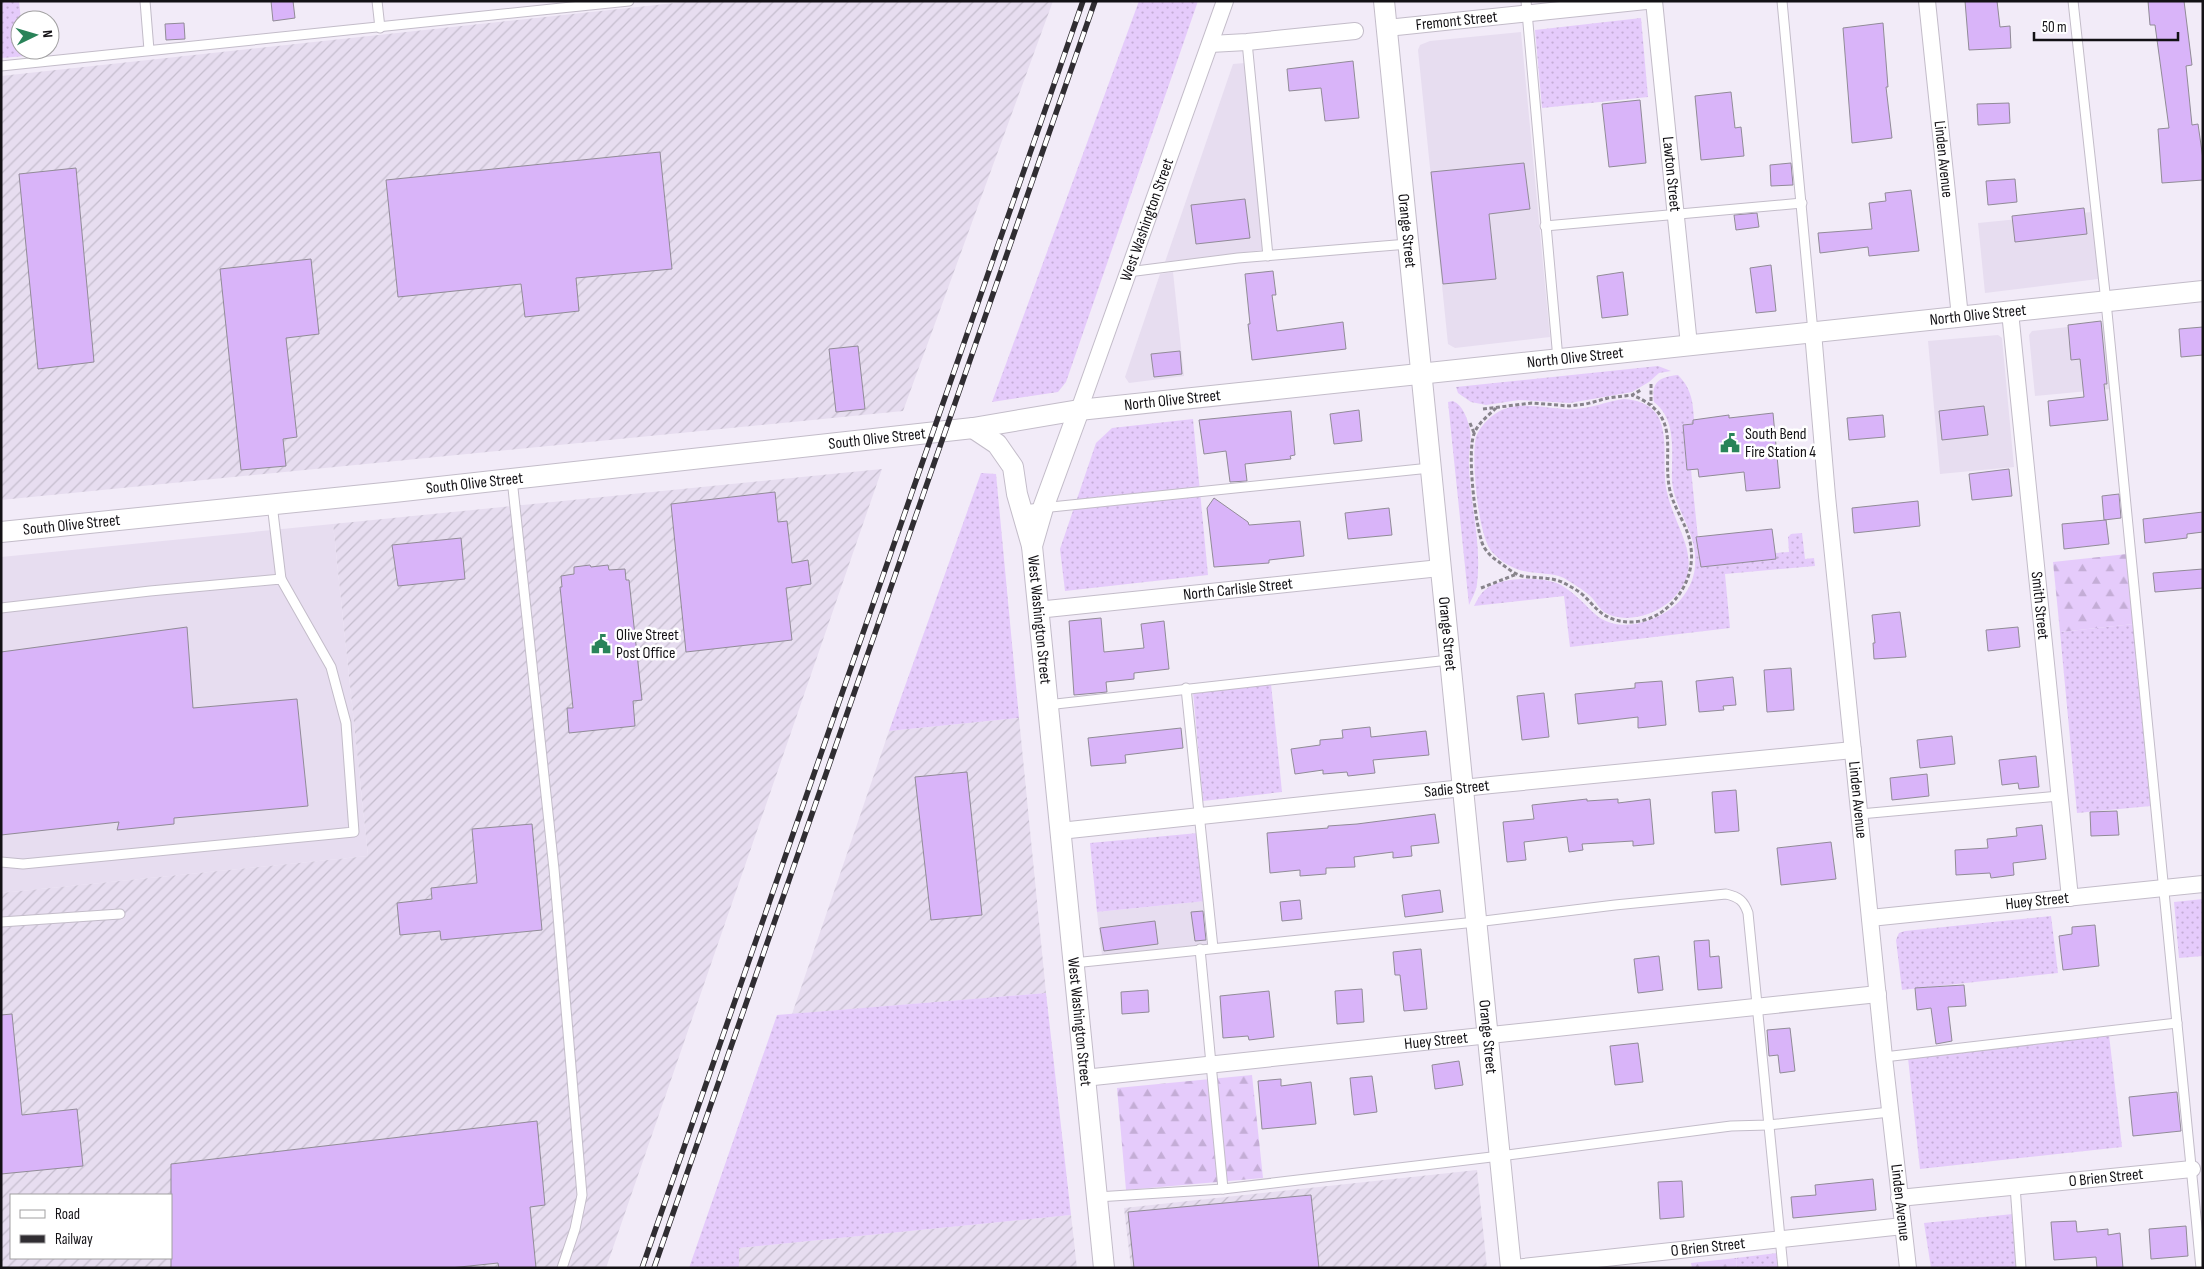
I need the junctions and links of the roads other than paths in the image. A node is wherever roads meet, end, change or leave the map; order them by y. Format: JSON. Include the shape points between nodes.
{"nodes":[{"id":1,"x":145,"y":1,"type":"edge"},
{"id":2,"x":377,"y":1,"type":"edge"},
{"id":3,"x":629,"y":1,"type":"edge"},
{"id":4,"x":1225,"y":1,"type":"edge"},
{"id":5,"x":1384,"y":1,"type":"edge"},
{"id":6,"x":1646,"y":1,"type":"edge"},
{"id":7,"x":1654,"y":1,"type":"edge"},
{"id":8,"x":1782,"y":1,"type":"edge"},
{"id":9,"x":1927,"y":1,"type":"edge"},
{"id":10,"x":2073,"y":1,"type":"edge"},
{"id":11,"x":1527,"y":8,"type":"edge"},
{"id":12,"x":380,"y":28,"type":"junction"},
{"id":13,"x":1387,"y":28,"type":"junction"},
{"id":14,"x":1355,"y":31,"type":"dead end"},
{"id":15,"x":1247,"y":42,"type":"junction"},
{"id":16,"x":1210,"y":44,"type":"junction"},
{"id":17,"x":149,"y":50,"type":"junction"},
{"id":18,"x":1,"y":66,"type":"edge"},
{"id":19,"x":1802,"y":203,"type":"junction"},
{"id":20,"x":1676,"y":214,"type":"junction"},
{"id":21,"x":1545,"y":226,"type":"junction"},
{"id":22,"x":1408,"y":244,"type":"junction"},
{"id":23,"x":1268,"y":256,"type":"junction"},
{"id":24,"x":1127,"y":272,"type":"junction"},
{"id":25,"x":2203,"y":291,"type":"edge"},
{"id":26,"x":2106,"y":302,"type":"junction"},
{"id":27,"x":2010,"y":312,"type":"junction"},
{"id":28,"x":1960,"y":317,"type":"junction"},
{"id":29,"x":1813,"y":332,"type":"junction"},
{"id":30,"x":1689,"y":345,"type":"junction"},
{"id":31,"x":1558,"y":359,"type":"junction"},
{"id":32,"x":1420,"y":374,"type":"junction"},
{"id":33,"x":1079,"y":410,"type":"junction"},
{"id":34,"x":973,"y":428,"type":"junction"},
{"id":35,"x":948,"y":431,"type":"joint"},
{"id":36,"x":1430,"y":468,"type":"junction"},
{"id":37,"x":512,"y":479,"type":"junction"},
{"id":38,"x":272,"y":504,"type":"junction"},
{"id":39,"x":1043,"y":508,"type":"junction"},
{"id":40,"x":1022,"y":510,"type":"junction"},
{"id":41,"x":1,"y":532,"type":"edge"},
{"id":42,"x":1032,"y":546,"type":"junction"},
{"id":43,"x":1440,"y":568,"type":"junction"},
{"id":44,"x":281,"y":579,"type":"junction"},
{"id":45,"x":1,"y":608,"type":"edge"},
{"id":46,"x":1037,"y":610,"type":"junction"},
{"id":47,"x":1450,"y":660,"type":"junction"},
{"id":48,"x":1186,"y":688,"type":"junction"},
{"id":49,"x":1047,"y":705,"type":"junction"},
{"id":50,"x":1853,"y":750,"type":"junction"},
{"id":51,"x":1462,"y":788,"type":"junction"},
{"id":52,"x":2059,"y":796,"type":"junction"},
{"id":53,"x":1860,"y":814,"type":"junction"},
{"id":54,"x":1200,"y":817,"type":"junction"},
{"id":55,"x":1060,"y":831,"type":"junction"},
{"id":56,"x":1,"y":862,"type":"edge"},
{"id":57,"x":2203,"y":884,"type":"edge"},
{"id":58,"x":2163,"y":889,"type":"junction"},
{"id":59,"x":2070,"y":898,"type":"junction"},
{"id":60,"x":120,"y":914,"type":"dead end"},
{"id":61,"x":1870,"y":918,"type":"junction"},
{"id":62,"x":1,"y":922,"type":"edge"},
{"id":63,"x":1476,"y":922,"type":"junction"},
{"id":64,"x":1214,"y":948,"type":"junction"},
{"id":65,"x":1200,"y":949,"type":"junction"},
{"id":66,"x":1073,"y":963,"type":"junction"},
{"id":67,"x":1878,"y":994,"type":"junction"},
{"id":68,"x":1757,"y":1007,"type":"junction"},
{"id":69,"x":2177,"y":1023,"type":"junction"},
{"id":70,"x":1487,"y":1035,"type":"junction"},
{"id":71,"x":1884,"y":1057,"type":"junction"},
{"id":72,"x":1211,"y":1064,"type":"junction"},
{"id":73,"x":1084,"y":1078,"type":"junction"},
{"id":74,"x":1890,"y":1112,"type":"junction"},
{"id":75,"x":1768,"y":1125,"type":"junction"},
{"id":76,"x":1500,"y":1156,"type":"junction"},
{"id":77,"x":2192,"y":1169,"type":"junction"},
{"id":78,"x":2015,"y":1186,"type":"junction"},
{"id":79,"x":1223,"y":1188,"type":"junction"},
{"id":80,"x":1096,"y":1197,"type":"junction"},
{"id":81,"x":1899,"y":1198,"type":"junction"},
{"id":82,"x":1902,"y":1226,"type":"junction"},
{"id":83,"x":1780,"y":1239,"type":"junction"},
{"id":84,"x":562,"y":1268,"type":"edge"},
{"id":85,"x":1104,"y":1268,"type":"edge"},
{"id":86,"x":1513,"y":1268,"type":"edge"},
{"id":87,"x":1782,"y":1268,"type":"edge"},
{"id":88,"x":1908,"y":1268,"type":"edge"},
{"id":89,"x":2021,"y":1268,"type":"edge"},
{"id":90,"x":2202,"y":1268,"type":"edge"}],
"edges":[{"from":1,"to":17,"type":"lane"},
{"from":2,"to":12,"type":"lane"},
{"from":3,"to":12,"type":"lane"},
{"from":4,"to":16,"type":"street","name":"West Washington Street"},
{"from":5,"to":13,"type":"street","name":"Orange Street"},
{"from":6,"to":11,"type":"street","name":"Fremont Street"},
{"from":7,"to":20,"type":"street","name":"Lawton Street"},
{"from":8,"to":19,"type":"lane"},
{"from":9,"to":28,"type":"street","name":"Linden Avenue"},
{"from":10,"to":26,"type":"lane"},
{"from":11,"to":13,"type":"street","name":"Fremont Street"},
{"from":11,"to":21,"type":"lane"},
{"from":12,"to":17,"type":"lane"},
{"from":13,"to":22,"type":"street","name":"Orange Street"},
{"from":14,"to":15,"type":"street"},
{"from":15,"to":16,"type":"street"},
{"from":15,"to":23,"type":"lane"},
{"from":16,"to":24,"type":"street","name":"West Washington Street"},
{"from":17,"to":18,"type":"lane"},
{"from":19,"to":20,"type":"lane"},
{"from":19,"to":29,"type":"lane"},
{"from":20,"to":21,"type":"lane"},
{"from":20,"to":30,"type":"street","name":"Lawton Street"},
{"from":21,"to":31,"type":"lane"},
{"from":22,"to":23,"type":"lane"},
{"from":22,"to":32,"type":"street","name":"Orange Street"},
{"from":23,"to":24,"type":"lane"},
{"from":24,"to":33,"type":"street","name":"West Washington Street"},
{"from":25,"to":26,"type":"street","name":"North Olive Street"},
{"from":26,"to":27,"type":"street","name":"North Olive Street"},
{"from":26,"to":58,"type":"lane"},
{"from":27,"to":28,"type":"street","name":"North Olive Street"},
{"from":27,"to":52,"type":"street","name":"Smith Street"},
{"from":28,"to":29,"type":"street","name":"North Olive Street"},
{"from":29,"to":30,"type":"street","name":"North Olive Street"},
{"from":29,"to":50,"type":"street","name":"Linden Avenue"},
{"from":30,"to":31,"type":"street","name":"North Olive Street"},
{"from":31,"to":32,"type":"street","name":"North Olive Street"},
{"from":32,"to":33,"type":"street","name":"North Olive Street"},
{"from":32,"to":36,"type":"street","name":"Orange Street"},
{"from":33,"to":34,"type":"street","name":"North Olive Street"},
{"from":33,"to":39,"type":"street","name":"West Washington Street"},
{"from":34,"to":35,"type":"street","name":"North Olive Street"},
{"from":34,"to":40,"type":"street","via":[[997,444],[1013,467]]},
{"from":35,"to":37,"type":"street","name":"South Olive Street"},
{"from":36,"to":39,"type":"lane"},
{"from":36,"to":43,"type":"street","name":"Orange Street"},
{"from":37,"to":38,"type":"street","name":"South Olive Street"},
{"from":37,"to":84,"type":"lane","via":[[554,869],[582,1195],[576,1228]]},
{"from":38,"to":41,"type":"street","name":"South Olive Street"},
{"from":38,"to":44,"type":"lane"},
{"from":39,"to":40,"type":"lane"},
{"from":39,"to":42,"type":"street","name":"West Washington Street"},
{"from":40,"to":42,"type":"street"},
{"from":42,"to":46,"type":"street","name":"West Washington Street"},
{"from":43,"to":46,"type":"street","name":"North Carlisle Street"},
{"from":43,"to":47,"type":"street","name":"Orange Street"},
{"from":44,"to":45,"type":"lane"},
{"from":44,"to":56,"type":"lane","via":[[331,667],[346,723],[354,832],[23,864]]},
{"from":46,"to":49,"type":"street","name":"West Washington Street"},
{"from":47,"to":48,"type":"lane"},
{"from":47,"to":51,"type":"street","name":"Orange Street"},
{"from":48,"to":49,"type":"lane"},
{"from":48,"to":54,"type":"lane"},
{"from":49,"to":55,"type":"street","name":"West Washington Street"},
{"from":50,"to":51,"type":"street","name":"Sadie Street"},
{"from":50,"to":53,"type":"street","name":"Linden Avenue"},
{"from":51,"to":54,"type":"street","name":"Sadie Street"},
{"from":51,"to":63,"type":"street","name":"Orange Street"},
{"from":52,"to":53,"type":"lane"},
{"from":52,"to":59,"type":"street","name":"Smith Street"},
{"from":53,"to":61,"type":"street","name":"Linden Avenue"},
{"from":54,"to":55,"type":"street","name":"Sadie Street"},
{"from":54,"to":64,"type":"lane"},
{"from":55,"to":66,"type":"street","name":"West Washington Street"},
{"from":57,"to":58,"type":"street","name":"Huey Street"},
{"from":58,"to":59,"type":"street","name":"Huey Street"},
{"from":58,"to":69,"type":"lane"},
{"from":59,"to":61,"type":"street","name":"Huey Street"},
{"from":60,"to":62,"type":"lane"},
{"from":61,"to":67,"type":"street","name":"Linden Avenue"},
{"from":63,"to":64,"type":"lane"},
{"from":63,"to":68,"type":"lane","via":[[1615,905],[1726,894],[1737,896],[1745,903],[1748,913]]},
{"from":63,"to":70,"type":"street","name":"Orange Street"},
{"from":64,"to":65,"type":"lane"},
{"from":65,"to":66,"type":"lane"},
{"from":65,"to":72,"type":"lane"},
{"from":66,"to":73,"type":"street","name":"West Washington Street"},
{"from":67,"to":68,"type":"street","name":"Huey Street"},
{"from":67,"to":71,"type":"street","name":"Linden Avenue"},
{"from":68,"to":70,"type":"street","name":"Huey Street"},
{"from":68,"to":75,"type":"lane"},
{"from":69,"to":71,"type":"lane"},
{"from":69,"to":77,"type":"lane"},
{"from":70,"to":72,"type":"street","name":"Huey Street"},
{"from":70,"to":76,"type":"street","name":"Orange Street"},
{"from":71,"to":74,"type":"street","name":"Linden Avenue"},
{"from":72,"to":73,"type":"street","name":"Huey Street"},
{"from":72,"to":79,"type":"lane"},
{"from":73,"to":80,"type":"street","name":"West Washington Street"},
{"from":74,"to":75,"type":"lane"},
{"from":74,"to":81,"type":"street","name":"Linden Avenue"},
{"from":75,"to":76,"type":"lane","via":[[1731,1126]]},
{"from":75,"to":83,"type":"lane"},
{"from":76,"to":79,"type":"lane"},
{"from":76,"to":86,"type":"street","name":"Orange Street"},
{"from":77,"to":78,"type":"street","name":"O Brien Street"},
{"from":77,"to":90,"type":"lane"},
{"from":78,"to":81,"type":"street","name":"O Brien Street"},
{"from":78,"to":89,"type":"lane"},
{"from":79,"to":80,"type":"lane"},
{"from":80,"to":85,"type":"street","name":"West Washington Street"},
{"from":81,"to":82,"type":"street","name":"Linden Avenue"},
{"from":82,"to":83,"type":"street","name":"O Brien Street"},
{"from":82,"to":88,"type":"street","name":"Linden Avenue"},
{"from":83,"to":86,"type":"street","name":"O Brien Street"},
{"from":83,"to":87,"type":"lane"}]}
